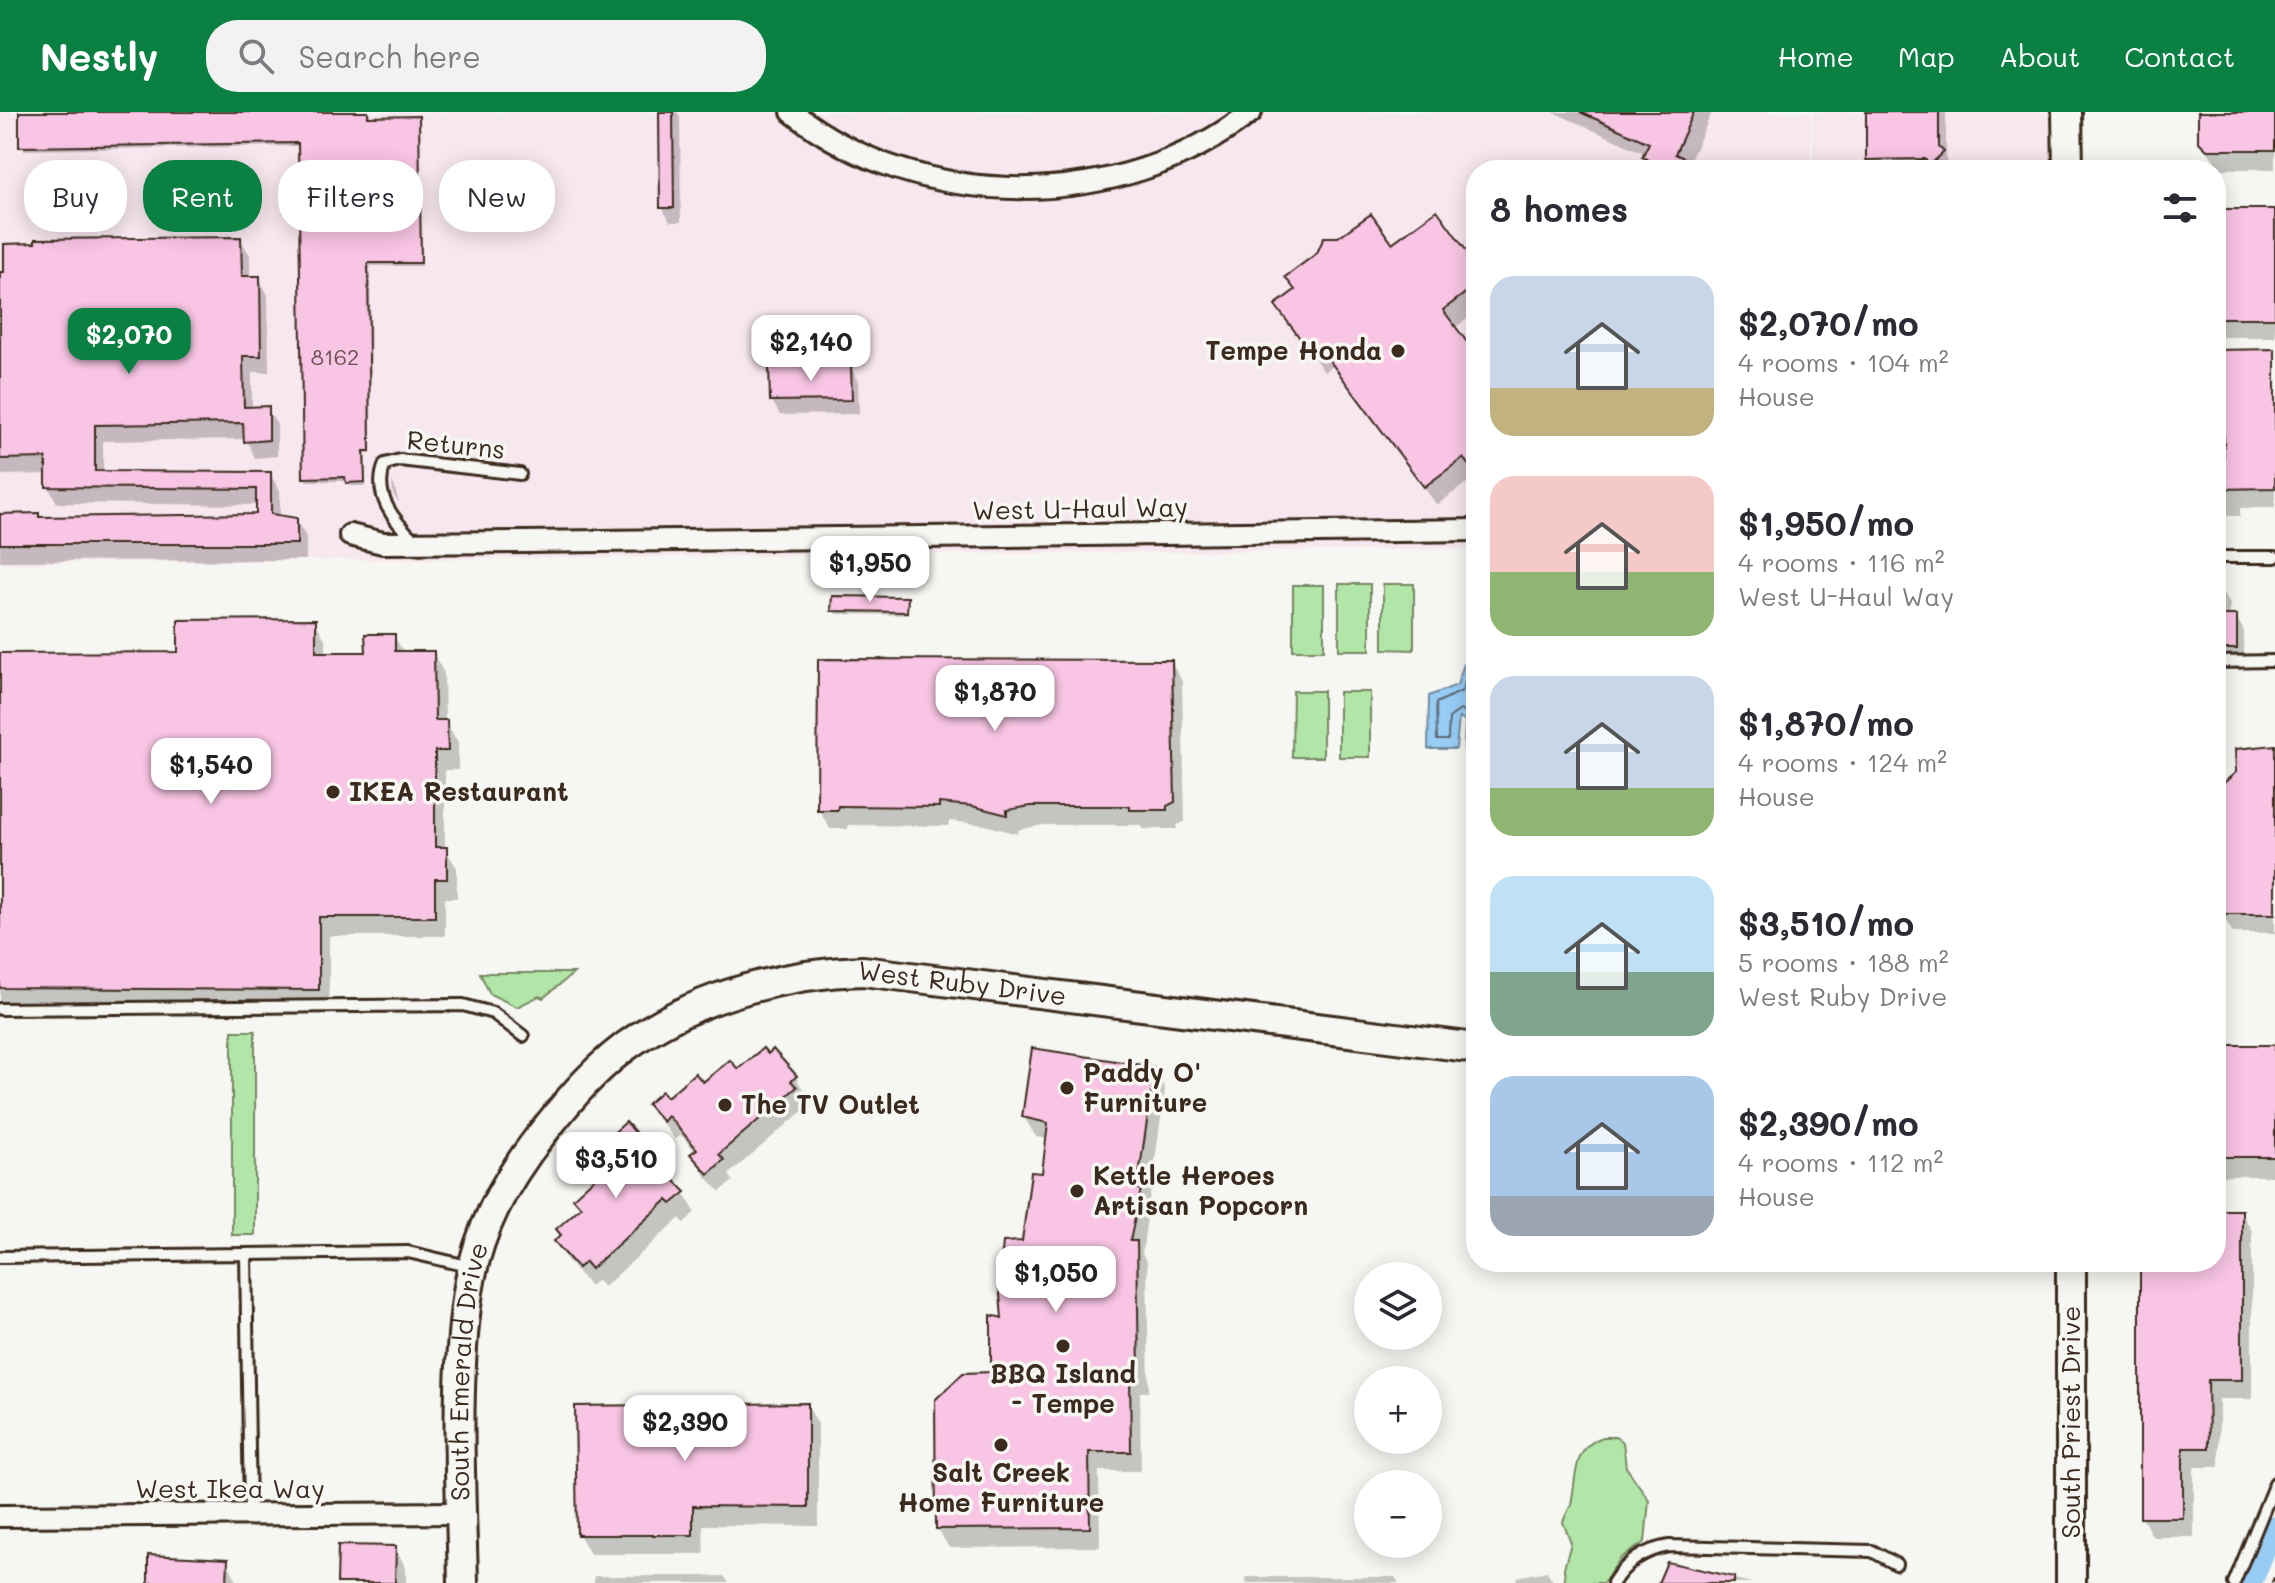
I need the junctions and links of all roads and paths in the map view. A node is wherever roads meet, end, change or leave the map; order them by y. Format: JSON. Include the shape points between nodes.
{"nodes":[{"id":1,"x":792,"y":112,"type":"edge"},
{"id":2,"x":1251,"y":112,"type":"edge"},
{"id":3,"x":2067,"y":112,"type":"edge"},
{"id":4,"x":2068,"y":160,"type":"edge"},
{"id":5,"x":520,"y":474,"type":"dead end"},
{"id":6,"x":1466,"y":530,"type":"edge"},
{"id":7,"x":350,"y":535,"type":"dead end"},
{"id":8,"x":417,"y":543,"type":"junction"},
{"id":9,"x":2226,"y":557,"type":"edge"},
{"id":10,"x":2275,"y":557,"type":"edge"},
{"id":11,"x":2275,"y":661,"type":"edge"},
{"id":12,"x":2226,"y":662,"type":"edge"},
{"id":13,"x":0,"y":1009,"type":"edge"},
{"id":14,"x":523,"y":1036,"type":"dead end"},
{"id":15,"x":1466,"y":1047,"type":"edge"},
{"id":16,"x":515,"y":1168,"type":"joint"},
{"id":17,"x":246,"y":1254,"type":"junction"},
{"id":18,"x":0,"y":1257,"type":"edge"},
{"id":19,"x":473,"y":1267,"type":"junction"},
{"id":20,"x":2071,"y":1272,"type":"edge"},
{"id":21,"x":2275,"y":1483,"type":"edge"},
{"id":22,"x":461,"y":1513,"type":"junction"},
{"id":23,"x":250,"y":1514,"type":"junction"},
{"id":24,"x":0,"y":1516,"type":"edge"},
{"id":25,"x":1896,"y":1564,"type":"dead end"},
{"id":26,"x":2275,"y":1576,"type":"edge"},
{"id":27,"x":463,"y":1583,"type":"edge"},
{"id":28,"x":1613,"y":1583,"type":"edge"},
{"id":29,"x":2071,"y":1583,"type":"edge"},
{"id":30,"x":2234,"y":1583,"type":"edge"},
{"id":31,"x":2272,"y":1583,"type":"edge"}],
"edges":[{"from":1,"to":2,"type":"street","via":[[836,140],[905,171],[973,186],[1014,188],[1093,182],[1150,166],[1211,139]]},
{"from":3,"to":4,"type":"street"},
{"from":5,"to":8,"type":"lane","name":"Returns","via":[[400,460],[385,464],[381,485],[386,505]]},
{"from":6,"to":8,"type":"street","name":"West U-Haul Way"},
{"from":7,"to":8,"type":"street","name":"West U-Haul Way","via":[[373,542]]},
{"from":9,"to":10,"type":"lane"},
{"from":11,"to":12,"type":"lane"},
{"from":13,"to":14,"type":"lane","via":[[463,1005],[493,1013]]},
{"from":15,"to":16,"type":"street","name":"West Ruby Drive","via":[[903,973],[816,973],[716,999],[640,1036],[575,1091]]},
{"from":16,"to":19,"type":"street","name":"South Emerald Drive","via":[[484,1226]]},
{"from":17,"to":18,"type":"lane"},
{"from":17,"to":19,"type":"lane","via":[[408,1252]]},
{"from":17,"to":23,"type":"lane"},
{"from":19,"to":22,"type":"street","name":"South Emerald Drive","via":[[462,1353]]},
{"from":20,"to":29,"type":"street","name":"South Priest Drive"},
{"from":21,"to":30,"type":"lane"},
{"from":22,"to":23,"type":"street","name":"West Ikea Way"},
{"from":22,"to":27,"type":"street","name":"South Emerald Drive"},
{"from":23,"to":24,"type":"street","name":"West Ikea Way"},
{"from":25,"to":28,"type":"lane","via":[[1872,1551],[1669,1546],[1635,1559]]},
{"from":26,"to":31,"type":"path"}]}
